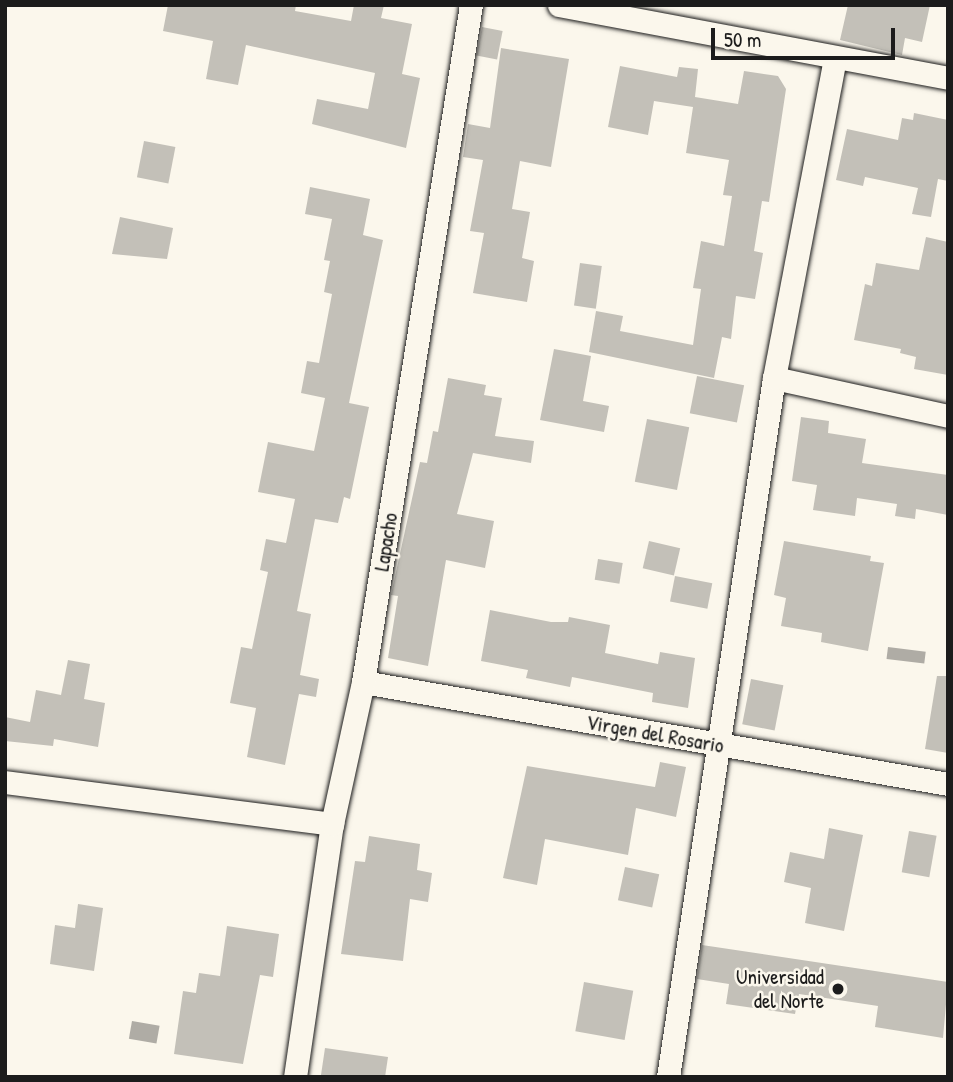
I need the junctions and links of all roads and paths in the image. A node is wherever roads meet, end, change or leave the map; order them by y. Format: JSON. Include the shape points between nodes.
{"nodes":[{"id":1,"x":471,"y":5,"type":"edge"},
{"id":2,"x":559,"y":5,"type":"edge"},
{"id":3,"x":835,"y":59,"type":"junction"},
{"id":4,"x":948,"y":78,"type":"edge"},
{"id":5,"x":774,"y":379,"type":"junction"},
{"id":6,"x":948,"y":416,"type":"edge"},
{"id":7,"x":363,"y":682,"type":"junction"},
{"id":8,"x":721,"y":745,"type":"junction"},
{"id":9,"x":5,"y":782,"type":"edge"},
{"id":10,"x":948,"y":784,"type":"edge"},
{"id":11,"x":332,"y":824,"type":"junction"},
{"id":12,"x":295,"y":1077,"type":"edge"},
{"id":13,"x":668,"y":1077,"type":"edge"}],
"edges":[{"from":1,"to":7,"type":"street","name":"Lapacho"},
{"from":2,"to":3,"type":"street"},
{"from":3,"to":4,"type":"street"},
{"from":3,"to":5,"type":"street"},
{"from":5,"to":6,"type":"street"},
{"from":5,"to":8,"type":"street"},
{"from":7,"to":8,"type":"street","name":"Virgen del Rosario"},
{"from":7,"to":11,"type":"street","name":"Lapacho"},
{"from":8,"to":10,"type":"street","name":"Virgen del Rosario"},
{"from":8,"to":13,"type":"street"},
{"from":9,"to":11,"type":"street"},
{"from":11,"to":12,"type":"street","name":"Lapacho"}]}
